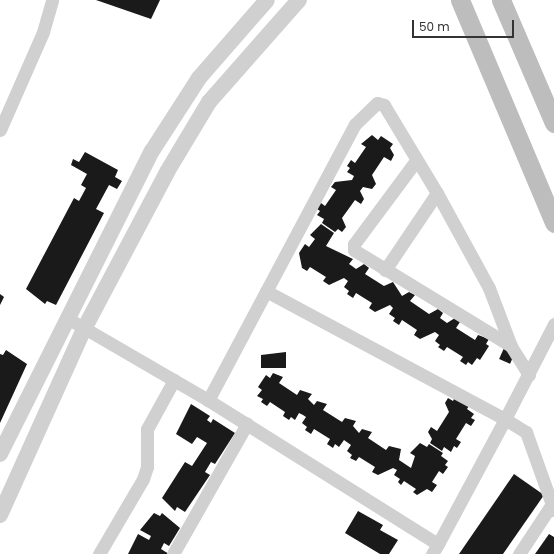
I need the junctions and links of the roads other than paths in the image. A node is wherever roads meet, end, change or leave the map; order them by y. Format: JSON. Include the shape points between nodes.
{"nodes":[{"id":1,"x":52,"y":0,"type":"edge"},
{"id":2,"x":267,"y":0,"type":"edge"},
{"id":3,"x":299,"y":0,"type":"edge"},
{"id":4,"x":460,"y":0,"type":"edge"},
{"id":5,"x":501,"y":0,"type":"edge"},
{"id":6,"x":554,"y":123,"type":"edge"},
{"id":7,"x":0,"y":130,"type":"edge"},
{"id":8,"x":415,"y":162,"type":"junction"},
{"id":9,"x":437,"y":193,"type":"junction"},
{"id":10,"x":554,"y":223,"type":"edge"},
{"id":11,"x":385,"y":270,"type":"junction"},
{"id":12,"x":266,"y":291,"type":"junction"},
{"id":13,"x":66,"y":318,"type":"junction"},
{"id":14,"x":554,"y":324,"type":"edge"},
{"id":15,"x":84,"y":329,"type":"junction"},
{"id":16,"x":511,"y":346,"type":"junction"},
{"id":17,"x":528,"y":375,"type":"junction"},
{"id":18,"x":174,"y":380,"type":"junction"},
{"id":19,"x":208,"y":400,"type":"junction"},
{"id":20,"x":505,"y":419,"type":"junction"},
{"id":21,"x":247,"y":424,"type":"junction"},
{"id":22,"x":0,"y":454,"type":"edge"},
{"id":23,"x":553,"y":507,"type":"edge"},
{"id":24,"x":0,"y":515,"type":"edge"},
{"id":25,"x":435,"y":549,"type":"edge"},
{"id":26,"x":99,"y":554,"type":"edge"},
{"id":27,"x":174,"y":554,"type":"edge"},
{"id":28,"x":519,"y":554,"type":"edge"}],
"edges":[{"from":1,"to":7,"type":"street","via":[[43,32]]},
{"from":2,"to":13,"type":"street","via":[[199,78],[156,144]]},
{"from":3,"to":15,"type":"street","via":[[208,102]]},
{"from":4,"to":10,"type":"main road"},
{"from":5,"to":6,"type":"main road"},
{"from":8,"to":9,"type":"street"},
{"from":8,"to":11,"type":"street","via":[[354,244],[357,253]]},
{"from":8,"to":12,"type":"street","via":[[384,105],[370,105],[355,124],[304,214]]},
{"from":9,"to":11,"type":"street"},
{"from":9,"to":16,"type":"street","via":[[489,288]]},
{"from":11,"to":16,"type":"street"},
{"from":12,"to":19,"type":"street"},
{"from":12,"to":20,"type":"street"},
{"from":13,"to":15,"type":"street"},
{"from":13,"to":22,"type":"street"},
{"from":14,"to":17,"type":"street"},
{"from":15,"to":18,"type":"street"},
{"from":15,"to":24,"type":"street"},
{"from":16,"to":17,"type":"street"},
{"from":17,"to":20,"type":"street"},
{"from":18,"to":19,"type":"street"},
{"from":18,"to":26,"type":"street","via":[[147,429],[147,467],[143,479]]},
{"from":19,"to":21,"type":"street"},
{"from":20,"to":23,"type":"street","via":[[526,432]]},
{"from":20,"to":25,"type":"street"},
{"from":21,"to":25,"type":"street"},
{"from":21,"to":27,"type":"street"},
{"from":23,"to":28,"type":"street"}]}
